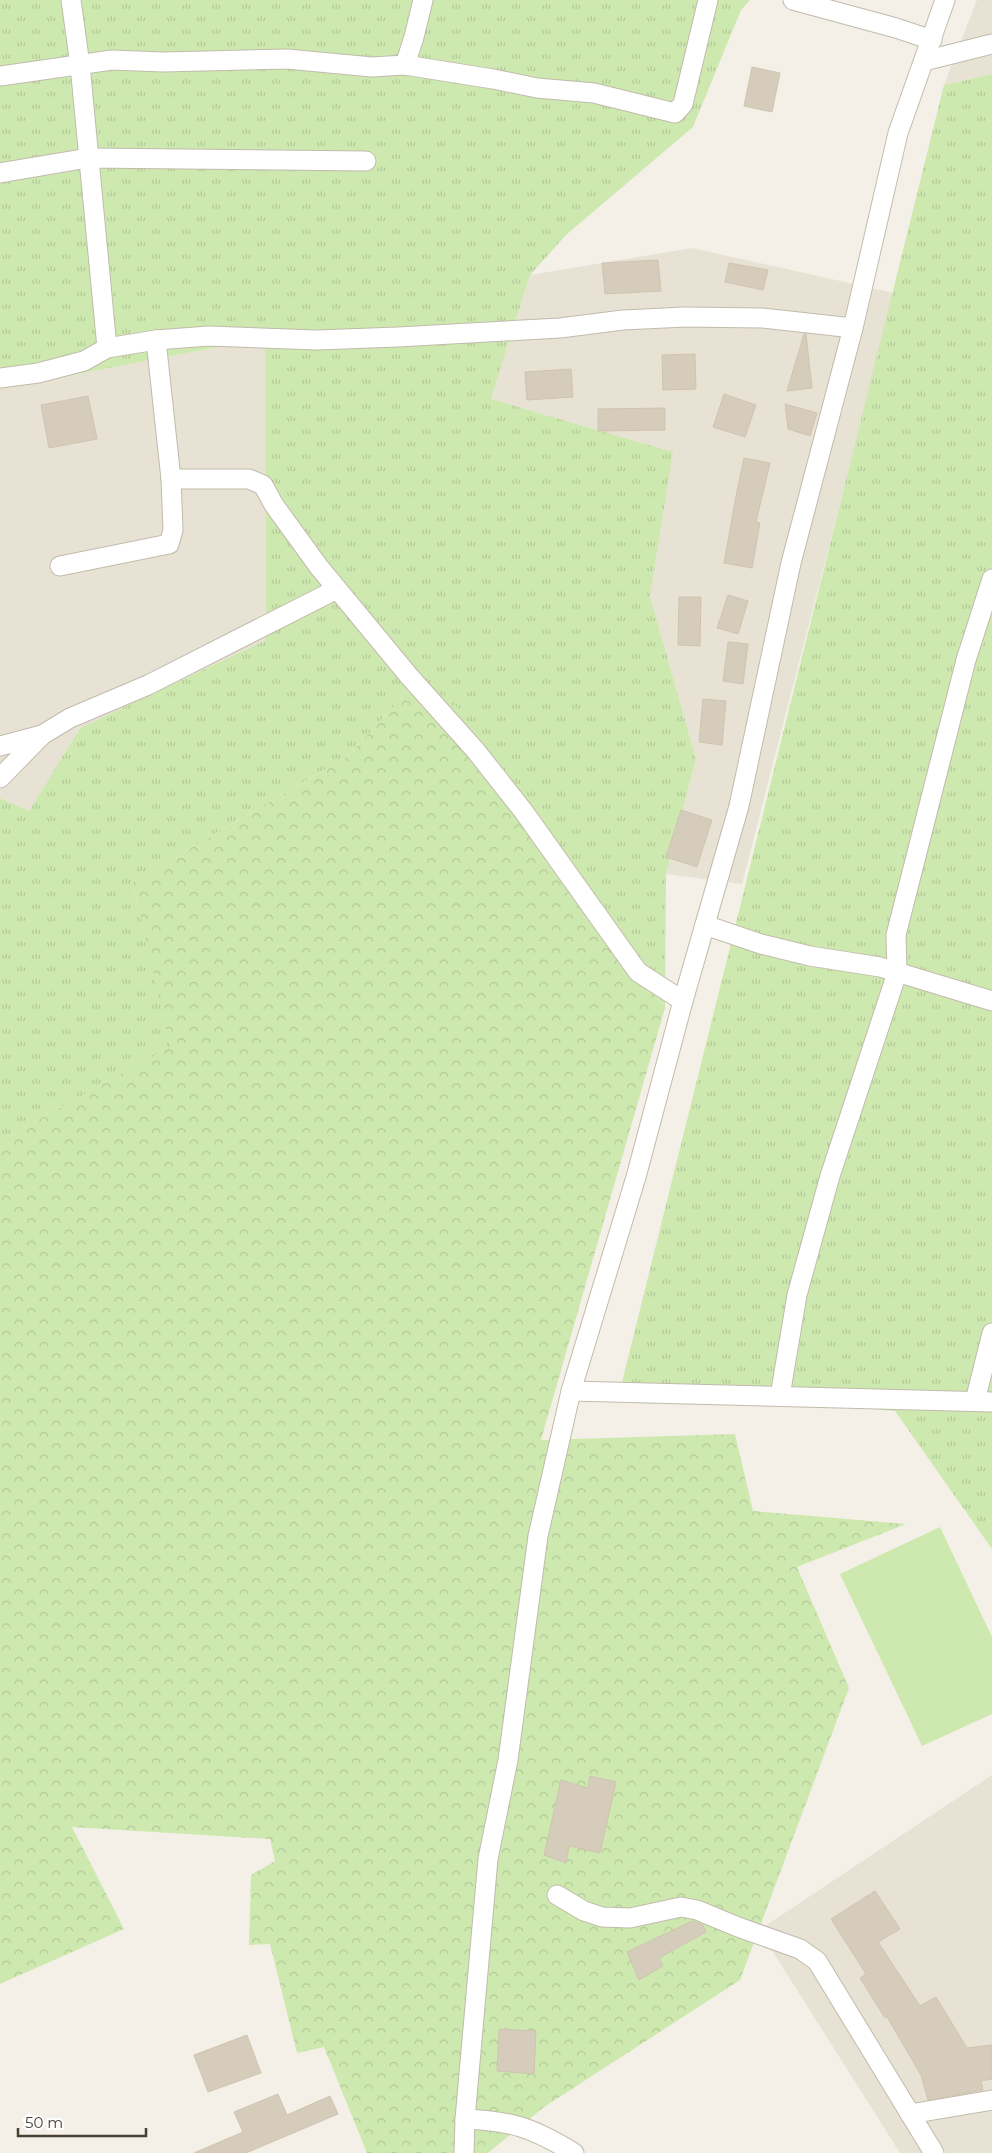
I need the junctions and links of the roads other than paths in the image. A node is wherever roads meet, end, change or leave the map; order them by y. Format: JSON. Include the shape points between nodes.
{"nodes":[{"id":1,"x":71,"y":0,"type":"edge"},
{"id":2,"x":423,"y":0,"type":"edge"},
{"id":3,"x":708,"y":0,"type":"edge"},
{"id":4,"x":793,"y":0,"type":"edge"},
{"id":5,"x":945,"y":0,"type":"edge"},
{"id":6,"x":932,"y":40,"type":"junction"},
{"id":7,"x":992,"y":44,"type":"edge"},
{"id":8,"x":924,"y":61,"type":"junction"},
{"id":9,"x":80,"y":65,"type":"junction"},
{"id":10,"x":405,"y":65,"type":"junction"},
{"id":11,"x":0,"y":76,"type":"edge"},
{"id":12,"x":88,"y":158,"type":"junction"},
{"id":13,"x":366,"y":161,"type":"dead end"},
{"id":14,"x":0,"y":173,"type":"edge"},
{"id":15,"x":853,"y":328,"type":"junction"},
{"id":16,"x":156,"y":340,"type":"junction"},
{"id":17,"x":107,"y":348,"type":"junction"},
{"id":18,"x":0,"y":378,"type":"edge"},
{"id":19,"x":171,"y":479,"type":"junction"},
{"id":20,"x":60,"y":566,"type":"dead end"},
{"id":21,"x":992,"y":580,"type":"edge"},
{"id":22,"x":338,"y":589,"type":"junction"},
{"id":23,"x":42,"y":735,"type":"junction"},
{"id":24,"x":0,"y":746,"type":"edge"},
{"id":25,"x":0,"y":778,"type":"edge"},
{"id":26,"x":705,"y":924,"type":"junction"},
{"id":27,"x":896,"y":973,"type":"junction"},
{"id":28,"x":683,"y":1001,"type":"junction"},
{"id":29,"x":992,"y":1001,"type":"edge"},
{"id":30,"x":992,"y":1333,"type":"edge"},
{"id":31,"x":571,"y":1391,"type":"junction"},
{"id":32,"x":780,"y":1396,"type":"junction"},
{"id":33,"x":984,"y":1401,"type":"edge"},
{"id":34,"x":557,"y":1895,"type":"dead end"},
{"id":35,"x":992,"y":2100,"type":"edge"},
{"id":36,"x":910,"y":2114,"type":"junction"},
{"id":37,"x":465,"y":2119,"type":"junction"},
{"id":38,"x":464,"y":2153,"type":"edge"},
{"id":39,"x":574,"y":2153,"type":"edge"},
{"id":40,"x":934,"y":2153,"type":"edge"}],
"edges":[{"from":1,"to":9,"type":"street"},
{"from":2,"to":10,"type":"street"},
{"from":3,"to":10,"type":"street","via":[[683,104],[675,113],[594,92],[537,88]]},
{"from":4,"to":6,"type":"street"},
{"from":5,"to":6,"type":"street"},
{"from":6,"to":8,"type":"street"},
{"from":7,"to":8,"type":"street"},
{"from":8,"to":15,"type":"street","via":[[898,133]]},
{"from":9,"to":10,"type":"street","via":[[112,60],[288,59],[372,67]]},
{"from":9,"to":11,"type":"street"},
{"from":9,"to":12,"type":"street"},
{"from":12,"to":13,"type":"street"},
{"from":12,"to":14,"type":"street"},
{"from":12,"to":17,"type":"street"},
{"from":15,"to":16,"type":"street","via":[[762,318],[684,317],[398,337],[318,340],[209,336]]},
{"from":15,"to":26,"type":"street","via":[[791,563],[739,806]]},
{"from":16,"to":17,"type":"street"},
{"from":16,"to":19,"type":"street"},
{"from":17,"to":18,"type":"street","via":[[84,361],[38,373]]},
{"from":19,"to":20,"type":"street","via":[[173,530],[169,544]]},
{"from":19,"to":22,"type":"street","via":[[249,479],[263,485]]},
{"from":21,"to":27,"type":"street","via":[[966,660],[896,935]]},
{"from":22,"to":23,"type":"street","via":[[148,685],[70,718]]},
{"from":22,"to":28,"type":"street","via":[[409,676],[476,750],[638,972]]},
{"from":23,"to":24,"type":"street"},
{"from":23,"to":25,"type":"street"},
{"from":26,"to":27,"type":"street","via":[[769,946],[880,967]]},
{"from":26,"to":28,"type":"street"},
{"from":27,"to":29,"type":"street"},
{"from":27,"to":32,"type":"street","via":[[809,1249],[797,1295]]},
{"from":28,"to":31,"type":"street","via":[[636,1177]]},
{"from":30,"to":33,"type":"street"},
{"from":31,"to":32,"type":"street"},
{"from":31,"to":37,"type":"street","via":[[538,1536],[508,1760],[488,1859]]},
{"from":32,"to":33,"type":"street"},
{"from":34,"to":36,"type":"street","via":[[584,1911],[602,1917],[630,1918],[681,1907],[697,1910],[808,1953]]},
{"from":35,"to":36,"type":"street"},
{"from":36,"to":40,"type":"street"},
{"from":37,"to":38,"type":"street"},
{"from":37,"to":39,"type":"street","via":[[508,2123],[530,2129]]}]}
